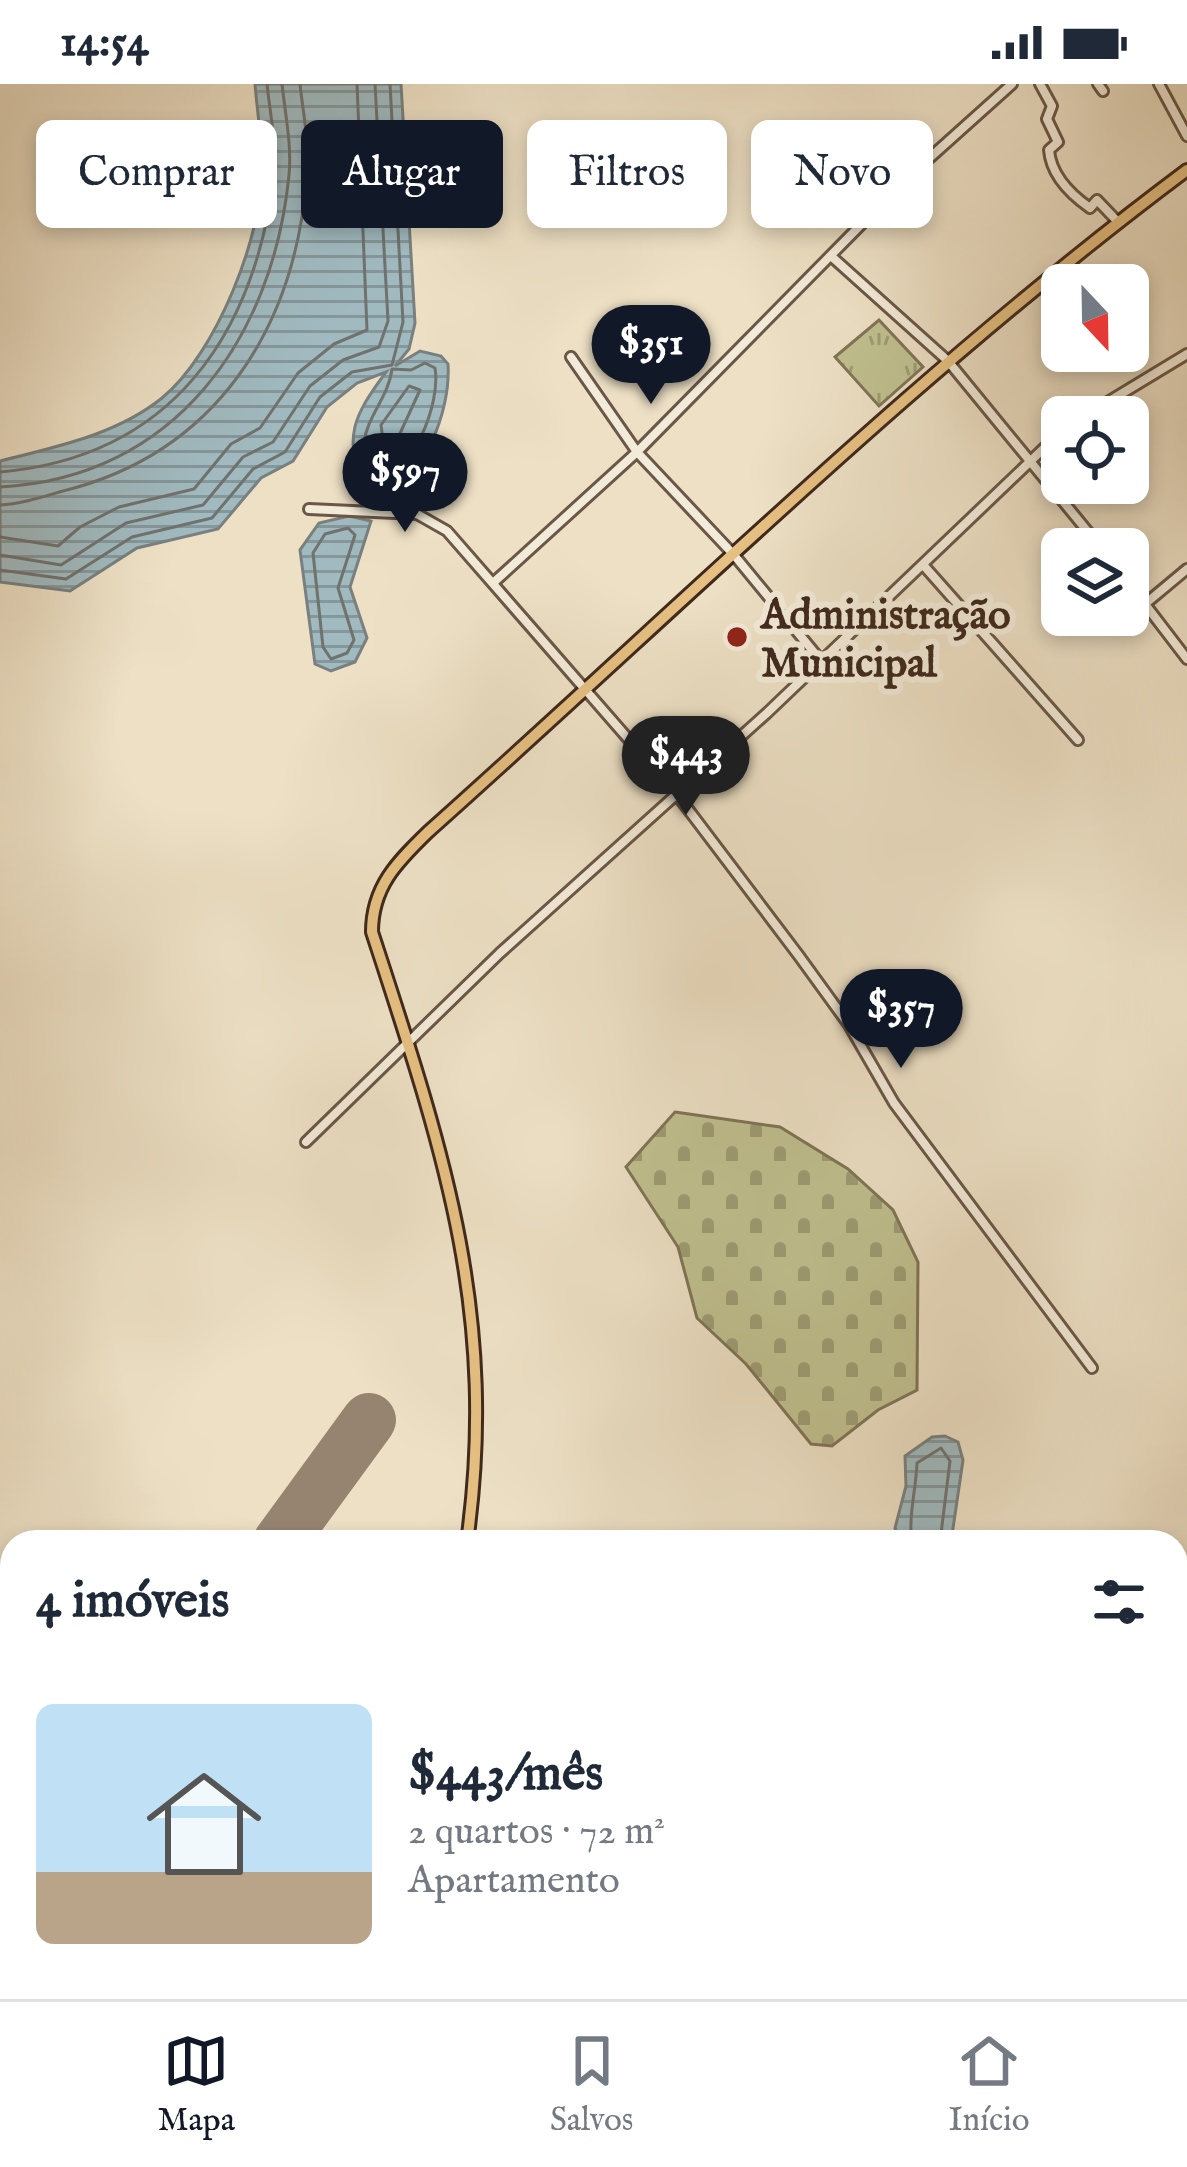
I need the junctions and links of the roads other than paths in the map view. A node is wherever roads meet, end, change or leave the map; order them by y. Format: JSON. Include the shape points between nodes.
{"nodes":[{"id":1,"x":1012,"y":84,"type":"edge"},
{"id":2,"x":1040,"y":84,"type":"edge"},
{"id":3,"x":1159,"y":84,"type":"edge"},
{"id":4,"x":1187,"y":136,"type":"edge"},
{"id":5,"x":1187,"y":170,"type":"edge"},
{"id":6,"x":1118,"y":222,"type":"junction"},
{"id":7,"x":831,"y":256,"type":"junction"},
{"id":8,"x":1187,"y":354,"type":"edge"},
{"id":9,"x":571,"y":357,"type":"dead end"},
{"id":10,"x":948,"y":361,"type":"junction"},
{"id":11,"x":1118,"y":396,"type":"edge"},
{"id":12,"x":637,"y":452,"type":"junction"},
{"id":13,"x":1041,"y":452,"type":"edge"},
{"id":14,"x":1033,"y":460,"type":"junction"},
{"id":15,"x":309,"y":509,"type":"dead end"},
{"id":16,"x":1086,"y":528,"type":"edge"},
{"id":17,"x":734,"y":555,"type":"junction"},
{"id":18,"x":925,"y":567,"type":"junction"},
{"id":19,"x":1187,"y":569,"type":"edge"},
{"id":20,"x":493,"y":583,"type":"junction"},
{"id":21,"x":1149,"y":601,"type":"edge"},
{"id":22,"x":1149,"y":609,"type":"edge"},
{"id":23,"x":1187,"y":659,"type":"edge"},
{"id":24,"x":822,"y":662,"type":"junction"},
{"id":25,"x":586,"y":689,"type":"junction"},
{"id":26,"x":1078,"y":740,"type":"dead end"},
{"id":27,"x":677,"y":796,"type":"junction"},
{"id":28,"x":408,"y":1042,"type":"junction"},
{"id":29,"x":306,"y":1142,"type":"dead end"},
{"id":30,"x":1092,"y":1368,"type":"dead end"},
{"id":31,"x":468,"y":1530,"type":"edge"}],
"edges":[{"from":1,"to":7,"type":"street"},
{"from":2,"to":6,"type":"street","via":[[1058,142],[1050,164],[1075,197],[1090,208],[1097,200]]},
{"from":3,"to":4,"type":"street"},
{"from":5,"to":6,"type":"main road"},
{"from":6,"to":10,"type":"main road"},
{"from":7,"to":10,"type":"street"},
{"from":7,"to":12,"type":"street"},
{"from":8,"to":11,"type":"street"},
{"from":9,"to":12,"type":"street"},
{"from":10,"to":14,"type":"street"},
{"from":10,"to":17,"type":"main road"},
{"from":12,"to":17,"type":"street"},
{"from":12,"to":20,"type":"street"},
{"from":13,"to":14,"type":"street"},
{"from":14,"to":16,"type":"street"},
{"from":14,"to":18,"type":"street"},
{"from":15,"to":20,"type":"street","via":[[433,520]]},
{"from":17,"to":24,"type":"street"},
{"from":17,"to":25,"type":"main road"},
{"from":18,"to":24,"type":"street"},
{"from":18,"to":26,"type":"street"},
{"from":19,"to":21,"type":"street"},
{"from":20,"to":25,"type":"street"},
{"from":22,"to":23,"type":"street"},
{"from":24,"to":27,"type":"street"},
{"from":25,"to":27,"type":"street"},
{"from":25,"to":28,"type":"main road","via":[[382,883],[372,932]]},
{"from":27,"to":28,"type":"street"},
{"from":27,"to":30,"type":"street"},
{"from":28,"to":29,"type":"street"},
{"from":28,"to":31,"type":"main road","via":[[470,1277],[477,1398]]}]}
